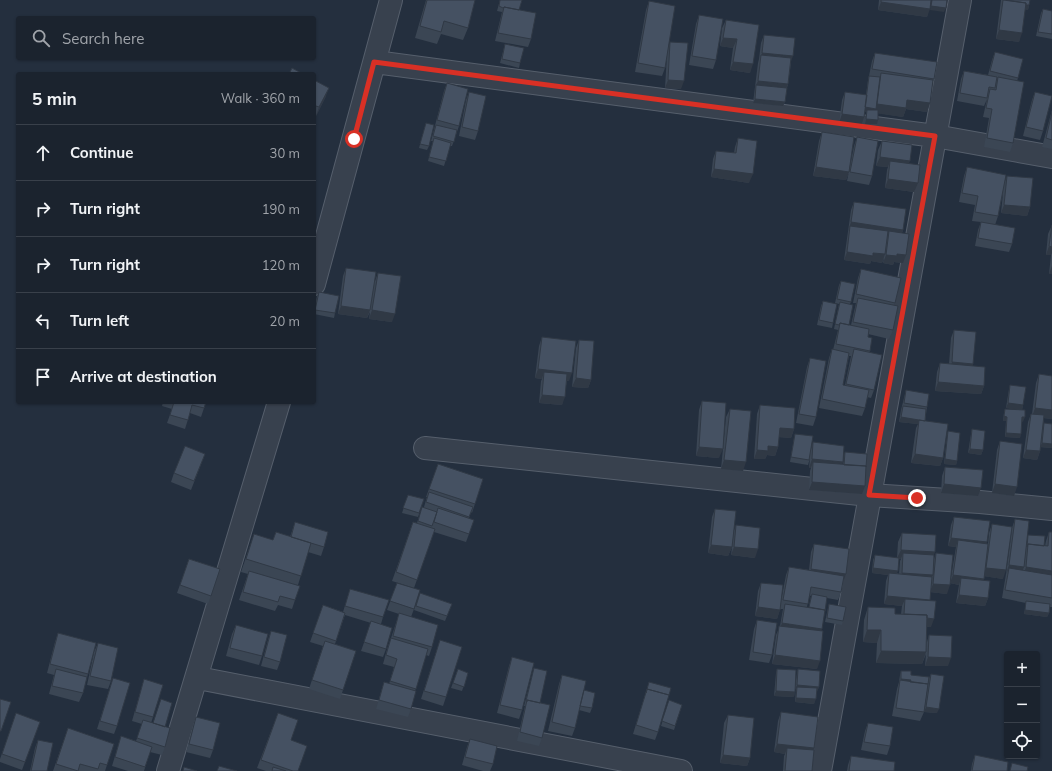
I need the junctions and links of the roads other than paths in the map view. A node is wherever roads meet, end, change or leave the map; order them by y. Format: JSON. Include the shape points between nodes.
{"nodes":[{"id":1,"x":391,"y":0,"type":"edge"},
{"id":2,"x":960,"y":0,"type":"edge"},
{"id":3,"x":374,"y":62,"type":"junction"},
{"id":4,"x":935,"y":136,"type":"junction"},
{"id":5,"x":1052,"y":157,"type":"edge"},
{"id":6,"x":316,"y":277,"type":"edge"},
{"id":7,"x":278,"y":404,"type":"edge"},
{"id":8,"x":425,"y":448,"type":"dead end"},
{"id":9,"x":869,"y":495,"type":"junction"},
{"id":10,"x":1052,"y":508,"type":"edge"},
{"id":11,"x":198,"y":678,"type":"junction"},
{"id":12,"x":168,"y":771,"type":"edge"},
{"id":13,"x":681,"y":771,"type":"edge"},
{"id":14,"x":820,"y":771,"type":"edge"}],
"edges":[{"from":1,"to":3,"type":"street"},
{"from":2,"to":4,"type":"street"},
{"from":3,"to":4,"type":"street"},
{"from":3,"to":6,"type":"street"},
{"from":4,"to":5,"type":"street"},
{"from":4,"to":9,"type":"street"},
{"from":7,"to":11,"type":"street"},
{"from":8,"to":9,"type":"street"},
{"from":9,"to":10,"type":"street"},
{"from":9,"to":14,"type":"street"},
{"from":11,"to":12,"type":"street"},
{"from":11,"to":13,"type":"street"}]}
